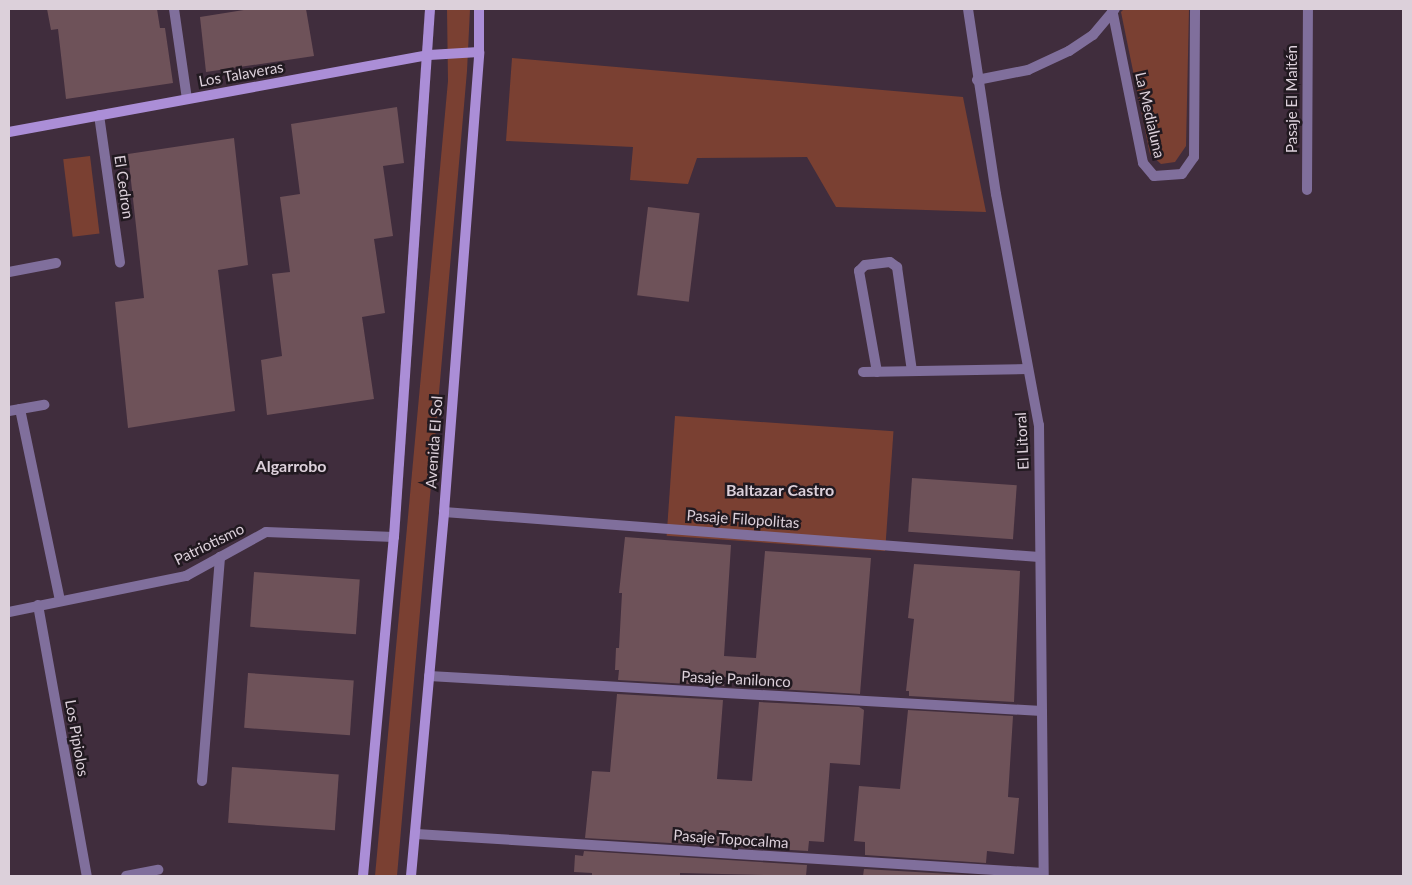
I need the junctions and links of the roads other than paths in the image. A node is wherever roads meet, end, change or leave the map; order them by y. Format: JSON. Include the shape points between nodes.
{"nodes":[{"id":1,"x":174,"y":9,"type":"edge"},
{"id":2,"x":430,"y":9,"type":"edge"},
{"id":3,"x":479,"y":9,"type":"edge"},
{"id":4,"x":968,"y":9,"type":"edge"},
{"id":5,"x":1195,"y":9,"type":"edge"},
{"id":6,"x":1308,"y":9,"type":"edge"},
{"id":7,"x":1114,"y":10,"type":"edge"},
{"id":8,"x":478,"y":52,"type":"junction"},
{"id":9,"x":429,"y":55,"type":"junction"},
{"id":10,"x":977,"y":80,"type":"junction"},
{"id":11,"x":187,"y":99,"type":"junction"},
{"id":12,"x":99,"y":115,"type":"junction"},
{"id":13,"x":9,"y":132,"type":"edge"},
{"id":14,"x":1307,"y":190,"type":"dead end"},
{"id":15,"x":56,"y":263,"type":"dead end"},
{"id":16,"x":120,"y":263,"type":"dead end"},
{"id":17,"x":9,"y":272,"type":"edge"},
{"id":18,"x":1028,"y":369,"type":"junction"},
{"id":19,"x":912,"y":371,"type":"junction"},
{"id":20,"x":864,"y":372,"type":"dead end"},
{"id":21,"x":877,"y":372,"type":"junction"},
{"id":22,"x":44,"y":405,"type":"dead end"},
{"id":23,"x":20,"y":409,"type":"junction"},
{"id":24,"x":9,"y":411,"type":"edge"},
{"id":25,"x":444,"y":512,"type":"junction"},
{"id":26,"x":394,"y":538,"type":"junction"},
{"id":27,"x":1039,"y":556,"type":"junction"},
{"id":28,"x":220,"y":557,"type":"junction"},
{"id":29,"x":60,"y":601,"type":"junction"},
{"id":30,"x":38,"y":605,"type":"junction"},
{"id":31,"x":9,"y":612,"type":"edge"},
{"id":32,"x":429,"y":676,"type":"junction"},
{"id":33,"x":1042,"y":711,"type":"junction"},
{"id":34,"x":202,"y":781,"type":"dead end"},
{"id":35,"x":416,"y":834,"type":"junction"},
{"id":36,"x":158,"y":870,"type":"dead end"},
{"id":37,"x":1044,"y":875,"type":"edge"},
{"id":38,"x":87,"y":876,"type":"edge"},
{"id":39,"x":126,"y":876,"type":"edge"},
{"id":40,"x":363,"y":876,"type":"edge"},
{"id":41,"x":412,"y":876,"type":"edge"}],
"edges":[{"from":1,"to":11,"type":"street"},
{"from":2,"to":9,"type":"main road"},
{"from":3,"to":8,"type":"main road","name":"Avenida El Sol"},
{"from":4,"to":10,"type":"street","name":"El Litoral"},
{"from":5,"to":7,"type":"street","name":"La Medialuna","via":[[1194,157],[1182,174],[1154,176],[1143,162]]},
{"from":6,"to":14,"type":"street","name":"Pasaje El Maitén"},
{"from":7,"to":10,"type":"street","via":[[1094,35],[1069,51],[1028,70]]},
{"from":8,"to":9,"type":"main road","name":"Los Talaveras"},
{"from":8,"to":25,"type":"main road","name":"Avenida El Sol"},
{"from":9,"to":11,"type":"main road","name":"Los Talaveras"},
{"from":9,"to":26,"type":"main road"},
{"from":10,"to":18,"type":"street","name":"El Litoral"},
{"from":11,"to":12,"type":"main road","name":"Los Talaveras"},
{"from":12,"to":13,"type":"main road","name":"Los Talaveras"},
{"from":12,"to":16,"type":"street","name":"El Cedron"},
{"from":15,"to":17,"type":"street"},
{"from":18,"to":19,"type":"street"},
{"from":18,"to":27,"type":"street","name":"El Litoral","via":[[1038,425]]},
{"from":19,"to":21,"type":"street"},
{"from":19,"to":21,"type":"street","via":[[897,268],[890,262],[865,265],[859,271]]},
{"from":20,"to":21,"type":"street"},
{"from":22,"to":23,"type":"street"},
{"from":23,"to":24,"type":"street"},
{"from":23,"to":29,"type":"street"},
{"from":25,"to":27,"type":"street","name":"Pasaje Filopolitas"},
{"from":25,"to":32,"type":"main road","name":"Avenida El Sol"},
{"from":26,"to":28,"type":"street","name":"Patriotismo","via":[[266,532]]},
{"from":26,"to":40,"type":"main road"},
{"from":27,"to":33,"type":"street","name":"El Litoral"},
{"from":28,"to":29,"type":"street","name":"Patriotismo","via":[[186,576]]},
{"from":28,"to":34,"type":"street"},
{"from":29,"to":30,"type":"street","name":"Patriotismo"},
{"from":30,"to":31,"type":"street","name":"Patriotismo"},
{"from":30,"to":38,"type":"street","name":"Los Pipiolos"},
{"from":32,"to":33,"type":"street","name":"Pasaje Panilonco"},
{"from":32,"to":35,"type":"main road","name":"Avenida El Sol"},
{"from":33,"to":37,"type":"street","name":"El Litoral"},
{"from":35,"to":37,"type":"street","name":"Pasaje Topocalma"},
{"from":35,"to":41,"type":"main road","name":"Avenida El Sol"},
{"from":36,"to":39,"type":"street"}]}
